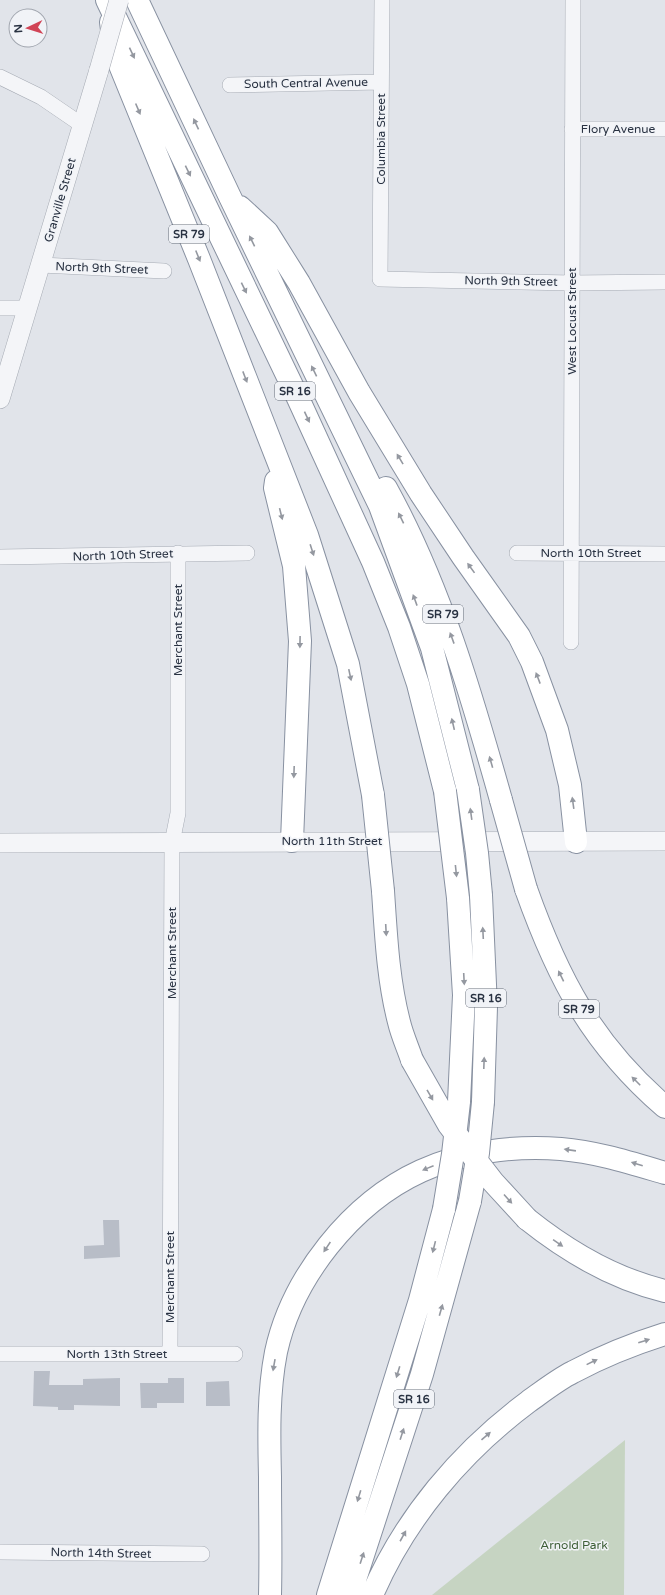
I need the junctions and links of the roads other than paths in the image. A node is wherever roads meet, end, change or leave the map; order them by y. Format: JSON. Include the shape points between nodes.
{"nodes":[{"id":1,"x":137,"y":0,"type":"edge"},
{"id":2,"x":382,"y":0,"type":"edge"},
{"id":3,"x":573,"y":0,"type":"edge"},
{"id":4,"x":112,"y":2,"type":"edge"},
{"id":5,"x":0,"y":77,"type":"edge"},
{"id":6,"x":381,"y":82,"type":"junction"},
{"id":7,"x":230,"y":85,"type":"dead end"},
{"id":8,"x":82,"y":126,"type":"junction"},
{"id":9,"x":572,"y":129,"type":"junction"},
{"id":10,"x":665,"y":129,"type":"edge"},
{"id":11,"x":230,"y":198,"type":"junction"},
{"id":12,"x":41,"y":265,"type":"junction"},
{"id":13,"x":164,"y":271,"type":"dead end"},
{"id":14,"x":380,"y":279,"type":"joint"},
{"id":15,"x":665,"y":282,"type":"edge"},
{"id":16,"x":572,"y":283,"type":"junction"},
{"id":17,"x":0,"y":308,"type":"edge"},
{"id":18,"x":26,"y":308,"type":"junction"},
{"id":19,"x":0,"y":399,"type":"edge"},
{"id":20,"x":350,"y":444,"type":"junction"},
{"id":21,"x":278,"y":462,"type":"junction"},
{"id":22,"x":178,"y":553,"type":"junction"},
{"id":23,"x":247,"y":553,"type":"dead end"},
{"id":24,"x":517,"y":553,"type":"dead end"},
{"id":25,"x":572,"y":553,"type":"junction"},
{"id":26,"x":665,"y":554,"type":"edge"},
{"id":27,"x":0,"y":557,"type":"edge"},
{"id":28,"x":571,"y":642,"type":"dead end"},
{"id":29,"x":292,"y":841,"type":"junction"},
{"id":30,"x":665,"y":841,"type":"edge"},
{"id":31,"x":576,"y":842,"type":"junction"},
{"id":32,"x":0,"y":843,"type":"edge"},
{"id":33,"x":172,"y":843,"type":"junction"},
{"id":34,"x":665,"y":1107,"type":"edge"},
{"id":35,"x":665,"y":1173,"type":"edge"},
{"id":36,"x":665,"y":1291,"type":"edge"},
{"id":37,"x":665,"y":1334,"type":"edge"},
{"id":38,"x":0,"y":1354,"type":"edge"},
{"id":39,"x":170,"y":1354,"type":"junction"},
{"id":40,"x":235,"y":1354,"type":"dead end"},
{"id":41,"x":0,"y":1552,"type":"edge"},
{"id":42,"x":202,"y":1554,"type":"dead end"},
{"id":43,"x":270,"y":1595,"type":"edge"},
{"id":44,"x":328,"y":1595,"type":"edge"},
{"id":45,"x":350,"y":1595,"type":"edge"},
{"id":46,"x":372,"y":1595,"type":"edge"}],
"edges":[{"from":11,"to":1,"type":"highway","number":"SR 16","one_way":true},
{"from":2,"to":6,"type":"street","name":"Columbia Street"},
{"from":3,"to":9,"type":"street","name":"West Locust Street"},
{"from":4,"to":8,"type":"street","name":"Granville Street","bridge":true,"via":[[99,70]]},
{"from":4,"to":21,"type":"highway","number":"SR 79","one_way":true,"via":[[115,54]]},
{"from":4,"to":44,"type":"highway","number":"SR 16","one_way":true,"bridge":true,"via":[[373,562],[418,684],[446,791],[458,898],[464,995],[459,1102],[453,1154],[444,1209],[420,1300]]},
{"from":5,"to":8,"type":"street","via":[[42,97]]},
{"from":6,"to":7,"type":"street","name":"South Central Avenue"},
{"from":6,"to":14,"type":"street","name":"Columbia Street"},
{"from":8,"to":12,"type":"street","name":"Granville Street"},
{"from":9,"to":10,"type":"street","name":"Flory Avenue"},
{"from":9,"to":16,"type":"street","name":"West Locust Street"},
{"from":20,"to":11,"type":"highway","number":"SR 16","one_way":true},
{"from":31,"to":11,"type":"highway","one_way":true,"via":[[570,785],[557,730],[532,662],[519,636],[421,494],[267,232]]},
{"from":12,"to":13,"type":"street","name":"North 9th Street"},
{"from":12,"to":18,"type":"street","name":"Granville Street"},
{"from":14,"to":16,"type":"street","name":"North 9th Street"},
{"from":15,"to":16,"type":"street","name":"North 9th Street"},
{"from":16,"to":25,"type":"street","name":"West Locust Street"},
{"from":17,"to":18,"type":"street"},
{"from":18,"to":19,"type":"street","name":"Granville Street"},
{"from":34,"to":20,"type":"highway","number":"SR 79","one_way":true,"bridge":true,"via":[[615,1059],[583,1015],[553,960],[526,889],[462,666],[443,614],[413,542],[387,489]]},
{"from":45,"to":20,"type":"highway","number":"SR 16","one_way":true,"bridge":true,"via":[[422,1374],[470,1201],[483,1102],[486,1008],[481,895],[468,790],[432,648],[380,506]]},
{"from":21,"to":29,"type":"highway","one_way":true,"via":[[275,488],[294,566],[300,641]]},
{"from":21,"to":36,"type":"highway","number":"SR 79","one_way":true,"bridge":true,"via":[[307,535],[348,664],[373,795],[387,954],[393,992],[399,1022],[412,1060],[449,1125],[493,1182],[527,1219],[565,1248],[598,1266]]},
{"from":22,"to":23,"type":"street","name":"North 10th Street"},
{"from":22,"to":27,"type":"street","name":"North 10th Street"},
{"from":22,"to":33,"type":"street","name":"Merchant Street","via":[[178,813]]},
{"from":24,"to":25,"type":"street","name":"North 10th Street"},
{"from":25,"to":26,"type":"street","name":"North 10th Street"},
{"from":25,"to":28,"type":"street","name":"West Locust Street"},
{"from":29,"to":31,"type":"street","name":"North 11th Street"},
{"from":29,"to":33,"type":"street","name":"North 11th Street"},
{"from":30,"to":31,"type":"street","name":"North 11th Street"},
{"from":32,"to":33,"type":"street","name":"North 11th Street"},
{"from":33,"to":39,"type":"street","name":"Merchant Street"},
{"from":35,"to":43,"type":"highway","one_way":true,"via":[[608,1156],[561,1149],[531,1148],[485,1152],[446,1161],[397,1184],[358,1214],[331,1241],[303,1282],[282,1328],[276,1352],[270,1412]]},
{"from":46,"to":37,"type":"highway","one_way":true,"via":[[407,1529],[442,1483],[481,1441],[514,1412],[572,1372],[623,1347]]},
{"from":38,"to":39,"type":"street","name":"North 13th Street"},
{"from":39,"to":40,"type":"street","name":"North 13th Street"},
{"from":41,"to":42,"type":"street","name":"North 14th Street"}]}
